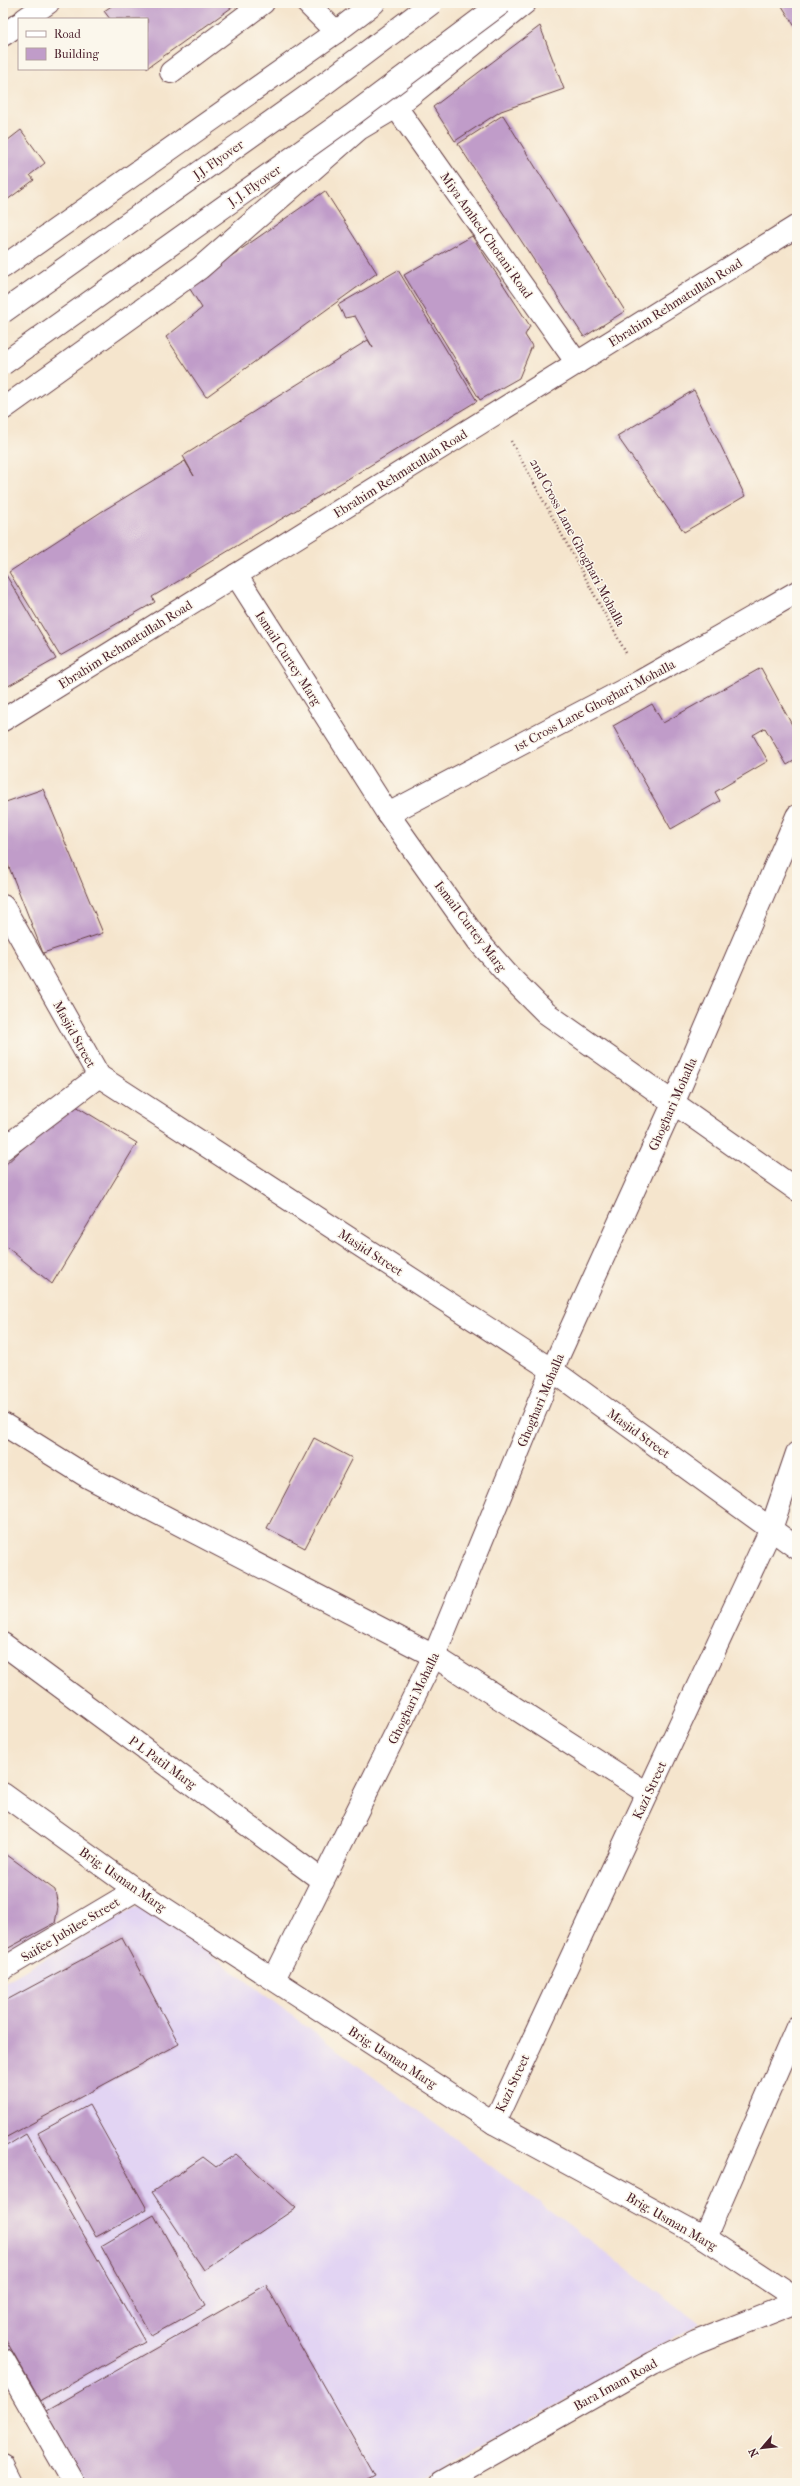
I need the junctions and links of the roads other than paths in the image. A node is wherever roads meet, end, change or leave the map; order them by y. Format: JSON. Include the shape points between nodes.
{"nodes":[{"id":1,"x":48,"y":3,"type":"edge"},
{"id":2,"x":307,"y":3,"type":"edge"},
{"id":3,"x":374,"y":3,"type":"edge"},
{"id":4,"x":432,"y":3,"type":"edge"},
{"id":5,"x":502,"y":3,"type":"edge"},
{"id":6,"x":525,"y":3,"type":"edge"},
{"id":7,"x":261,"y":4,"type":"edge"},
{"id":8,"x":27,"y":18,"type":"edge"},
{"id":9,"x":18,"y":25,"type":"edge"},
{"id":10,"x":336,"y":32,"type":"junction"},
{"id":11,"x":3,"y":35,"type":"edge"},
{"id":12,"x":171,"y":72,"type":"dead end"},
{"id":13,"x":396,"y":107,"type":"junction"},
{"id":14,"x":797,"y":226,"type":"edge"},
{"id":15,"x":3,"y":267,"type":"edge"},
{"id":16,"x":3,"y":312,"type":"edge"},
{"id":17,"x":577,"y":363,"type":"junction"},
{"id":18,"x":3,"y":364,"type":"edge"},
{"id":19,"x":3,"y":409,"type":"edge"},
{"id":20,"x":236,"y":575,"type":"junction"},
{"id":21,"x":797,"y":592,"type":"edge"},
{"id":22,"x":3,"y":720,"type":"edge"},
{"id":23,"x":388,"y":814,"type":"junction"},
{"id":24,"x":797,"y":816,"type":"edge"},
{"id":25,"x":3,"y":906,"type":"edge"},
{"id":26,"x":99,"y":1076,"type":"junction"},
{"id":27,"x":673,"y":1104,"type":"junction"},
{"id":28,"x":3,"y":1149,"type":"edge"},
{"id":29,"x":797,"y":1190,"type":"edge"},
{"id":30,"x":552,"y":1370,"type":"junction"},
{"id":31,"x":3,"y":1424,"type":"edge"},
{"id":32,"x":797,"y":1453,"type":"edge"},
{"id":33,"x":770,"y":1529,"type":"junction"},
{"id":34,"x":797,"y":1548,"type":"edge"},
{"id":35,"x":3,"y":1644,"type":"edge"},
{"id":36,"x":434,"y":1656,"type":"junction"},
{"id":37,"x":647,"y":1793,"type":"junction"},
{"id":38,"x":3,"y":1794,"type":"edge"},
{"id":39,"x":323,"y":1880,"type":"junction"},
{"id":40,"x":136,"y":1890,"type":"junction"},
{"id":41,"x":3,"y":1969,"type":"edge"},
{"id":42,"x":274,"y":1979,"type":"junction"},
{"id":43,"x":797,"y":2027,"type":"edge"},
{"id":44,"x":494,"y":2123,"type":"junction"},
{"id":45,"x":705,"y":2238,"type":"junction"},
{"id":46,"x":797,"y":2299,"type":"edge"},
{"id":47,"x":797,"y":2302,"type":"edge"},
{"id":48,"x":3,"y":2359,"type":"edge"},
{"id":49,"x":3,"y":2465,"type":"edge"},
{"id":50,"x":12,"y":2483,"type":"edge"},
{"id":51,"x":74,"y":2483,"type":"edge"},
{"id":52,"x":441,"y":2483,"type":"edge"}],
"edges":[{"from":1,"to":8,"type":"street"},
{"from":2,"to":10,"type":"street"},
{"from":3,"to":10,"type":"street"},
{"from":4,"to":16,"type":"street","name":"J.J. Flyover","bridge":true,"via":[[327,82]]},
{"from":5,"to":18,"type":"street","name":"J. J. Flyover","bridge":true,"via":[[351,116]]},
{"from":6,"to":13,"type":"street"},
{"from":7,"to":12,"type":"street"},
{"from":9,"to":11,"type":"street"},
{"from":10,"to":15,"type":"street"},
{"from":13,"to":17,"type":"street","name":"Miya Amhed Chotani Road"},
{"from":13,"to":19,"type":"street","via":[[360,129],[200,268]]},
{"from":14,"to":17,"type":"street","name":"Ebrahim Rehmatullah Road"},
{"from":17,"to":20,"type":"street","name":"Ebrahim Rehmatullah Road"},
{"from":20,"to":22,"type":"street","name":"Ebrahim Rehmatullah Road"},
{"from":20,"to":23,"type":"street","name":"Ismail Curtey Marg"},
{"from":21,"to":23,"type":"street","name":"1st Cross Lane Ghoghari Mohalla","via":[[641,682]]},
{"from":23,"to":27,"type":"street","name":"Ismail Curtey Marg","via":[[478,941],[508,976],[546,1013]]},
{"from":24,"to":27,"type":"street","name":"Ghoghari Mohalla"},
{"from":25,"to":26,"type":"street","name":"Masjid Street"},
{"from":26,"to":28,"type":"street"},
{"from":26,"to":30,"type":"street","name":"Masjid Street"},
{"from":27,"to":29,"type":"street","name":"Ismail Curtey Marg"},
{"from":27,"to":30,"type":"street","name":"Ghoghari Mohalla"},
{"from":30,"to":33,"type":"street","name":"Masjid Street"},
{"from":30,"to":36,"type":"street","name":"Ghoghari Mohalla"},
{"from":31,"to":36,"type":"street","via":[[88,1477]]},
{"from":32,"to":33,"type":"street","name":"Kazi Street"},
{"from":33,"to":34,"type":"street","name":"Masjid Street"},
{"from":33,"to":37,"type":"street","name":"Kazi Street"},
{"from":35,"to":39,"type":"street","name":"P L Patil Marg"},
{"from":36,"to":37,"type":"street"},
{"from":36,"to":39,"type":"street","name":"Ghoghari Mohalla"},
{"from":37,"to":44,"type":"street","name":"Kazi Street"},
{"from":38,"to":40,"type":"street","name":"Brig. Usman Marg"},
{"from":39,"to":42,"type":"street","name":"Ghoghari Mohalla"},
{"from":40,"to":41,"type":"street","name":"Saifee Jubilee Street"},
{"from":40,"to":42,"type":"street","name":"Brig. Usman Marg"},
{"from":42,"to":44,"type":"street","name":"Brig. Usman Marg"},
{"from":43,"to":45,"type":"street"},
{"from":44,"to":45,"type":"street","name":"Brig. Usman Marg"},
{"from":45,"to":46,"type":"street","name":"Brig. Usman Marg"},
{"from":47,"to":52,"type":"street","name":"Bara Imam Road","via":[[696,2342],[653,2363]]},
{"from":48,"to":51,"type":"street"},
{"from":49,"to":50,"type":"street"}]}
